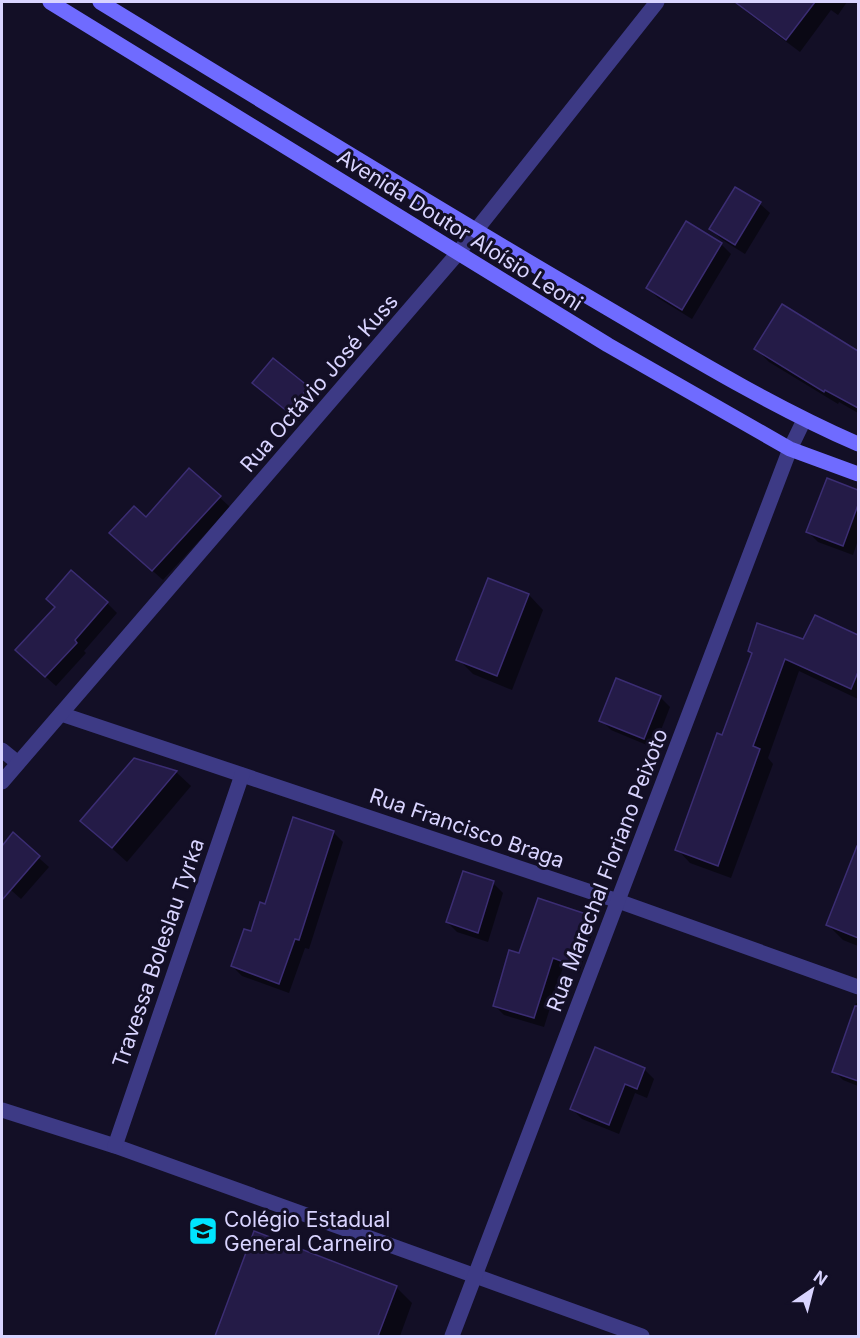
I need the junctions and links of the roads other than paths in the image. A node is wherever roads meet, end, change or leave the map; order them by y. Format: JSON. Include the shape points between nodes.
{"nodes":[{"id":1,"x":50,"y":2,"type":"edge"},
{"id":2,"x":100,"y":2,"type":"edge"},
{"id":3,"x":657,"y":2,"type":"edge"},
{"id":4,"x":476,"y":231,"type":"junction"},
{"id":5,"x":458,"y":253,"type":"junction"},
{"id":6,"x":804,"y":420,"type":"junction"},
{"id":7,"x":858,"y":444,"type":"edge"},
{"id":8,"x":790,"y":449,"type":"junction"},
{"id":9,"x":858,"y":474,"type":"edge"},
{"id":10,"x":61,"y":714,"type":"junction"},
{"id":11,"x":2,"y":750,"type":"edge"},
{"id":12,"x":18,"y":763,"type":"junction"},
{"id":13,"x":242,"y":774,"type":"junction"},
{"id":14,"x":2,"y":782,"type":"edge"},
{"id":15,"x":618,"y":901,"type":"junction"},
{"id":16,"x":858,"y":987,"type":"edge"},
{"id":17,"x":2,"y":1110,"type":"edge"},
{"id":18,"x":114,"y":1146,"type":"junction"},
{"id":19,"x":475,"y":1276,"type":"junction"},
{"id":20,"x":452,"y":1336,"type":"edge"},
{"id":21,"x":642,"y":1336,"type":"edge"}],
"edges":[{"from":1,"to":5,"type":"main road","name":"Avenida Doutor Aloísio Leoni"},
{"from":2,"to":4,"type":"main road","name":"Avenida Doutor Aloísio Leoni"},
{"from":3,"to":4,"type":"street","name":"Rua Octávio José Kuss"},
{"from":4,"to":5,"type":"street","name":"Rua Octávio José Kuss"},
{"from":4,"to":6,"type":"main road","name":"Avenida Doutor Aloísio Leoni"},
{"from":5,"to":8,"type":"main road","name":"Avenida Doutor Aloísio Leoni"},
{"from":5,"to":10,"type":"street","name":"Rua Octávio José Kuss"},
{"from":6,"to":7,"type":"main road","name":"Avenida Doutor Aloísio Leoni"},
{"from":6,"to":8,"type":"street","name":"Rua Marechal Floriano Peixoto"},
{"from":8,"to":9,"type":"main road","name":"Avenida Doutor Aloísio Leoni"},
{"from":8,"to":15,"type":"street","name":"Rua Marechal Floriano Peixoto"},
{"from":10,"to":12,"type":"street","name":"Rua Octávio José Kuss"},
{"from":10,"to":13,"type":"street","name":"Rua Francisco Braga"},
{"from":11,"to":12,"type":"street"},
{"from":12,"to":14,"type":"street","name":"Rua Octávio José Kuss"},
{"from":13,"to":15,"type":"street","name":"Rua Francisco Braga"},
{"from":13,"to":18,"type":"street","name":"Travessa Boleslau Tyrka"},
{"from":15,"to":16,"type":"street","name":"Rua Francisco Braga"},
{"from":15,"to":19,"type":"street","name":"Rua Marechal Floriano Peixoto"},
{"from":17,"to":18,"type":"street"},
{"from":18,"to":19,"type":"street"},
{"from":19,"to":20,"type":"street","name":"Rua Marechal Floriano Peixoto"},
{"from":19,"to":21,"type":"street"}]}
